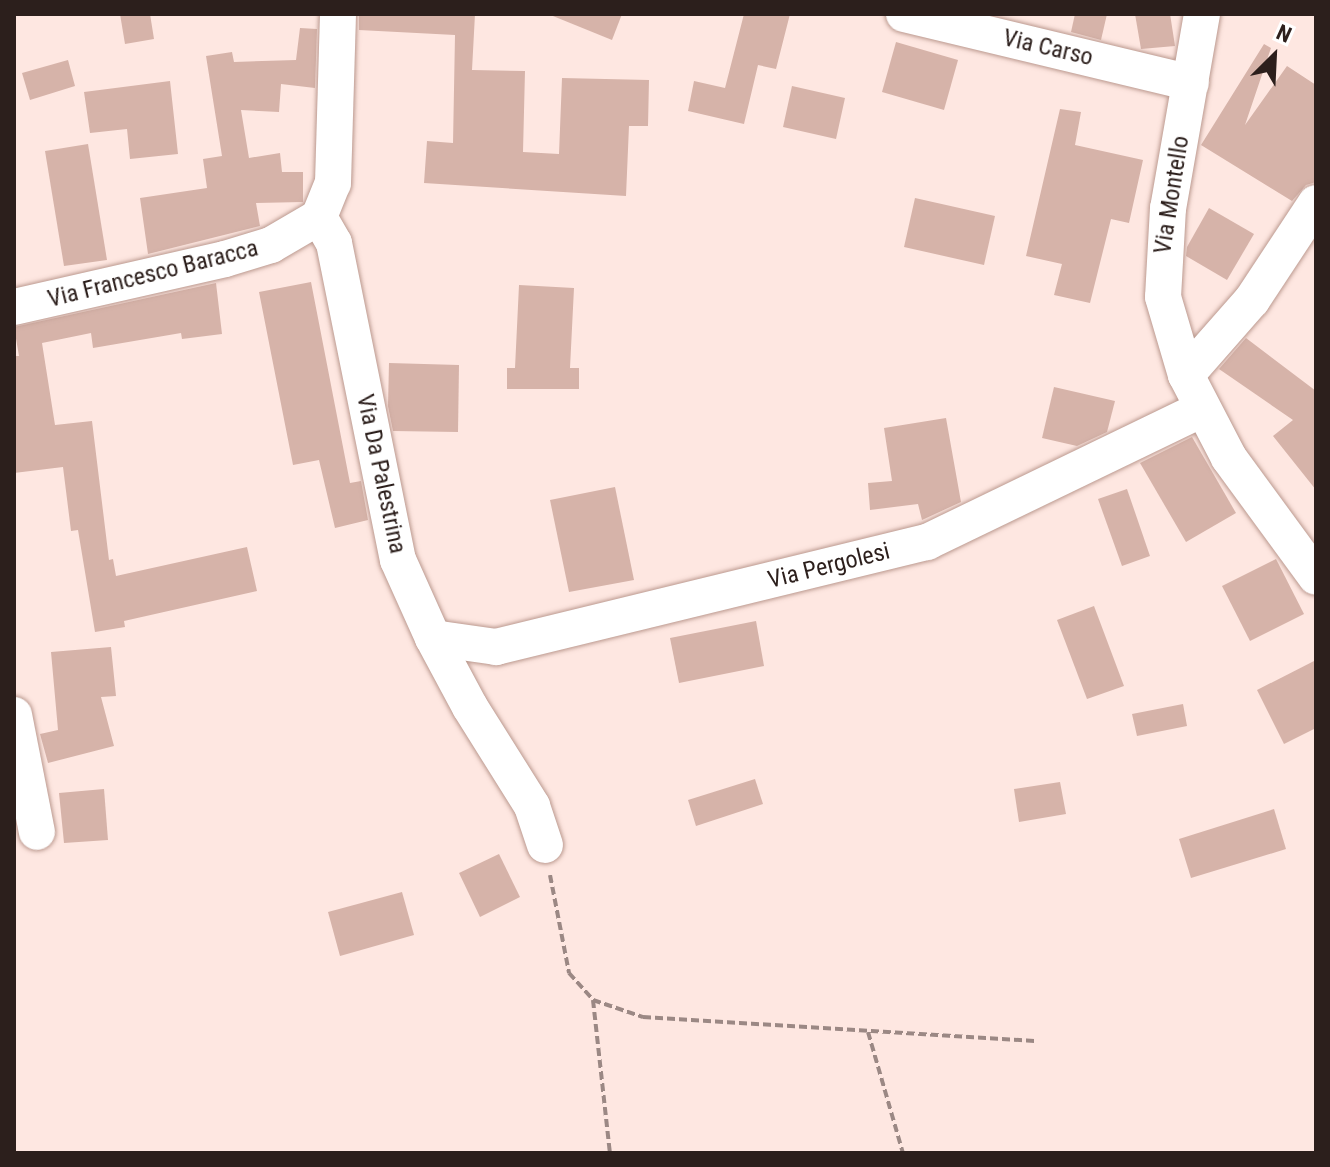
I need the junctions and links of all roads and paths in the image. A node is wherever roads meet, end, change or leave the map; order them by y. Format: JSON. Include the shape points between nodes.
{"nodes":[{"id":1,"x":338,"y":14,"type":"edge"},
{"id":2,"x":904,"y":14,"type":"edge"},
{"id":3,"x":1202,"y":14,"type":"edge"},
{"id":4,"x":1191,"y":83,"type":"junction"},
{"id":5,"x":1316,"y":203,"type":"edge"},
{"id":6,"x":319,"y":217,"type":"junction"},
{"id":7,"x":14,"y":307,"type":"edge"},
{"id":8,"x":1186,"y":375,"type":"junction"},
{"id":9,"x":1202,"y":409,"type":"junction"},
{"id":10,"x":1316,"y":577,"type":"edge"},
{"id":11,"x":433,"y":638,"type":"junction"},
{"id":12,"x":14,"y":715,"type":"edge"},
{"id":13,"x":37,"y":832,"type":"dead end"},
{"id":14,"x":545,"y":845,"type":"joint"},
{"id":15,"x":593,"y":1000,"type":"junction"},
{"id":16,"x":868,"y":1031,"type":"junction"},
{"id":17,"x":1034,"y":1041,"type":"dead end"},
{"id":18,"x":610,"y":1153,"type":"edge"},
{"id":19,"x":903,"y":1153,"type":"edge"}],
"edges":[{"from":1,"to":6,"type":"street","via":[[333,183]]},
{"from":2,"to":4,"type":"street","name":"Via Carso"},
{"from":3,"to":4,"type":"street","name":"Via Montello"},
{"from":4,"to":8,"type":"street","name":"Via Montello","via":[[1162,267],[1163,297]]},
{"from":5,"to":8,"type":"street","via":[[1252,300]]},
{"from":6,"to":7,"type":"street","name":"Via Francesco Baracca","via":[[271,245],[225,259]]},
{"from":6,"to":11,"type":"street","name":"Via Da Palestrina","via":[[334,243],[398,560]]},
{"from":8,"to":9,"type":"street","name":"Via Montello"},
{"from":9,"to":10,"type":"street","name":"Via Montello","via":[[1229,458]]},
{"from":9,"to":11,"type":"street","name":"Via Pergolesi","via":[[927,542],[496,647]]},
{"from":11,"to":14,"type":"street","name":"Via Da Palestrina","via":[[532,806]]},
{"from":12,"to":13,"type":"street"},
{"from":14,"to":15,"type":"path","via":[[569,973]]},
{"from":15,"to":16,"type":"path","via":[[643,1017]]},
{"from":15,"to":18,"type":"path"},
{"from":16,"to":17,"type":"path"},
{"from":16,"to":19,"type":"path"}]}
